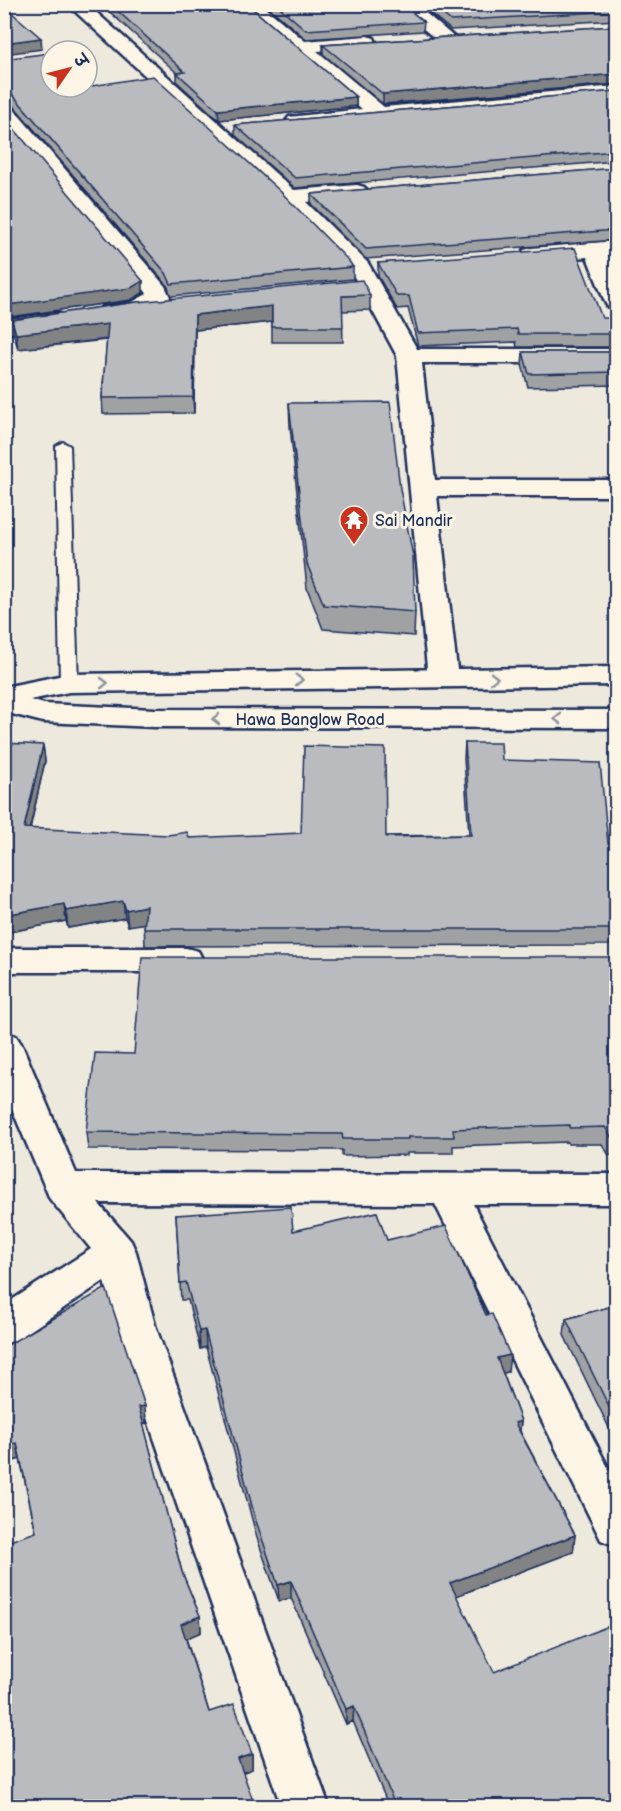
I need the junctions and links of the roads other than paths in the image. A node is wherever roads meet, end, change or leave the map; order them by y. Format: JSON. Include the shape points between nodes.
{"nodes":[{"id":1,"x":76,"y":4,"type":"edge"},
{"id":2,"x":249,"y":4,"type":"edge"},
{"id":3,"x":403,"y":4,"type":"edge"},
{"id":4,"x":469,"y":36,"type":"edge"},
{"id":5,"x":446,"y":38,"type":"junction"},
{"id":6,"x":424,"y":39,"type":"edge"},
{"id":7,"x":390,"y":41,"type":"edge"},
{"id":8,"x":123,"y":47,"type":"junction"},
{"id":9,"x":300,"y":47,"type":"junction"},
{"id":10,"x":99,"y":50,"type":"edge"},
{"id":11,"x":616,"y":92,"type":"edge"},
{"id":12,"x":4,"y":110,"type":"edge"},
{"id":13,"x":378,"y":112,"type":"junction"},
{"id":14,"x":271,"y":123,"type":"edge"},
{"id":15,"x":236,"y":127,"type":"edge"},
{"id":16,"x":212,"y":129,"type":"junction"},
{"id":17,"x":381,"y":189,"type":"edge"},
{"id":18,"x":289,"y":197,"type":"junction"},
{"id":19,"x":606,"y":249,"type":"edge"},
{"id":20,"x":512,"y":256,"type":"edge"},
{"id":21,"x":616,"y":302,"type":"edge"},
{"id":22,"x":184,"y":303,"type":"edge"},
{"id":23,"x":138,"y":308,"type":"junction"},
{"id":24,"x":4,"y":327,"type":"edge"},
{"id":25,"x":409,"y":356,"type":"junction"},
{"id":26,"x":616,"y":356,"type":"edge"},
{"id":27,"x":63,"y":446,"type":"dead end"},
{"id":28,"x":423,"y":488,"type":"junction"},
{"id":29,"x":616,"y":488,"type":"edge"},
{"id":30,"x":616,"y":676,"type":"edge"},
{"id":31,"x":443,"y":678,"type":"junction"},
{"id":32,"x":69,"y":683,"type":"junction"},
{"id":33,"x":4,"y":696,"type":"edge"},
{"id":34,"x":4,"y":702,"type":"edge"},
{"id":35,"x":616,"y":719,"type":"edge"},
{"id":36,"x":4,"y":960,"type":"edge"},
{"id":37,"x":216,"y":960,"type":"edge"},
{"id":38,"x":4,"y":1045,"type":"edge"},
{"id":39,"x":63,"y":1188,"type":"junction"},
{"id":40,"x":446,"y":1188,"type":"junction"},
{"id":41,"x":616,"y":1189,"type":"edge"},
{"id":42,"x":117,"y":1252,"type":"junction"},
{"id":43,"x":4,"y":1328,"type":"edge"},
{"id":44,"x":616,"y":1526,"type":"edge"},
{"id":45,"x":305,"y":1806,"type":"edge"}],
"edges":[{"from":1,"to":8,"type":"street"},
{"from":2,"to":9,"type":"street"},
{"from":3,"to":5,"type":"street"},
{"from":4,"to":5,"type":"street"},
{"from":5,"to":6,"type":"street"},
{"from":7,"to":9,"type":"street"},
{"from":8,"to":10,"type":"street"},
{"from":8,"to":16,"type":"street"},
{"from":9,"to":13,"type":"street"},
{"from":11,"to":13,"type":"street"},
{"from":12,"to":23,"type":"street","via":[[157,291],[159,297]]},
{"from":13,"to":14,"type":"street"},
{"from":15,"to":16,"type":"street"},
{"from":16,"to":18,"type":"street"},
{"from":17,"to":18,"type":"street"},
{"from":18,"to":25,"type":"street","via":[[365,277]]},
{"from":19,"to":20,"type":"street"},
{"from":19,"to":21,"type":"street"},
{"from":22,"to":23,"type":"street"},
{"from":23,"to":24,"type":"street"},
{"from":25,"to":26,"type":"street"},
{"from":25,"to":28,"type":"street"},
{"from":27,"to":32,"type":"lane"},
{"from":28,"to":29,"type":"street"},
{"from":28,"to":31,"type":"street"},
{"from":31,"to":30,"type":"street","one_way":true},
{"from":32,"to":31,"type":"street","one_way":true},
{"from":32,"to":33,"type":"street"},
{"from":35,"to":34,"type":"street","name":"Hawa Banglow Road","one_way":true,"via":[[155,718],[43,713]]},
{"from":36,"to":37,"type":"street"},
{"from":38,"to":39,"type":"street"},
{"from":39,"to":40,"type":"street"},
{"from":39,"to":42,"type":"street"},
{"from":40,"to":41,"type":"street"},
{"from":40,"to":44,"type":"street"},
{"from":42,"to":43,"type":"street"},
{"from":42,"to":45,"type":"street","via":[[135,1325]]}]}
